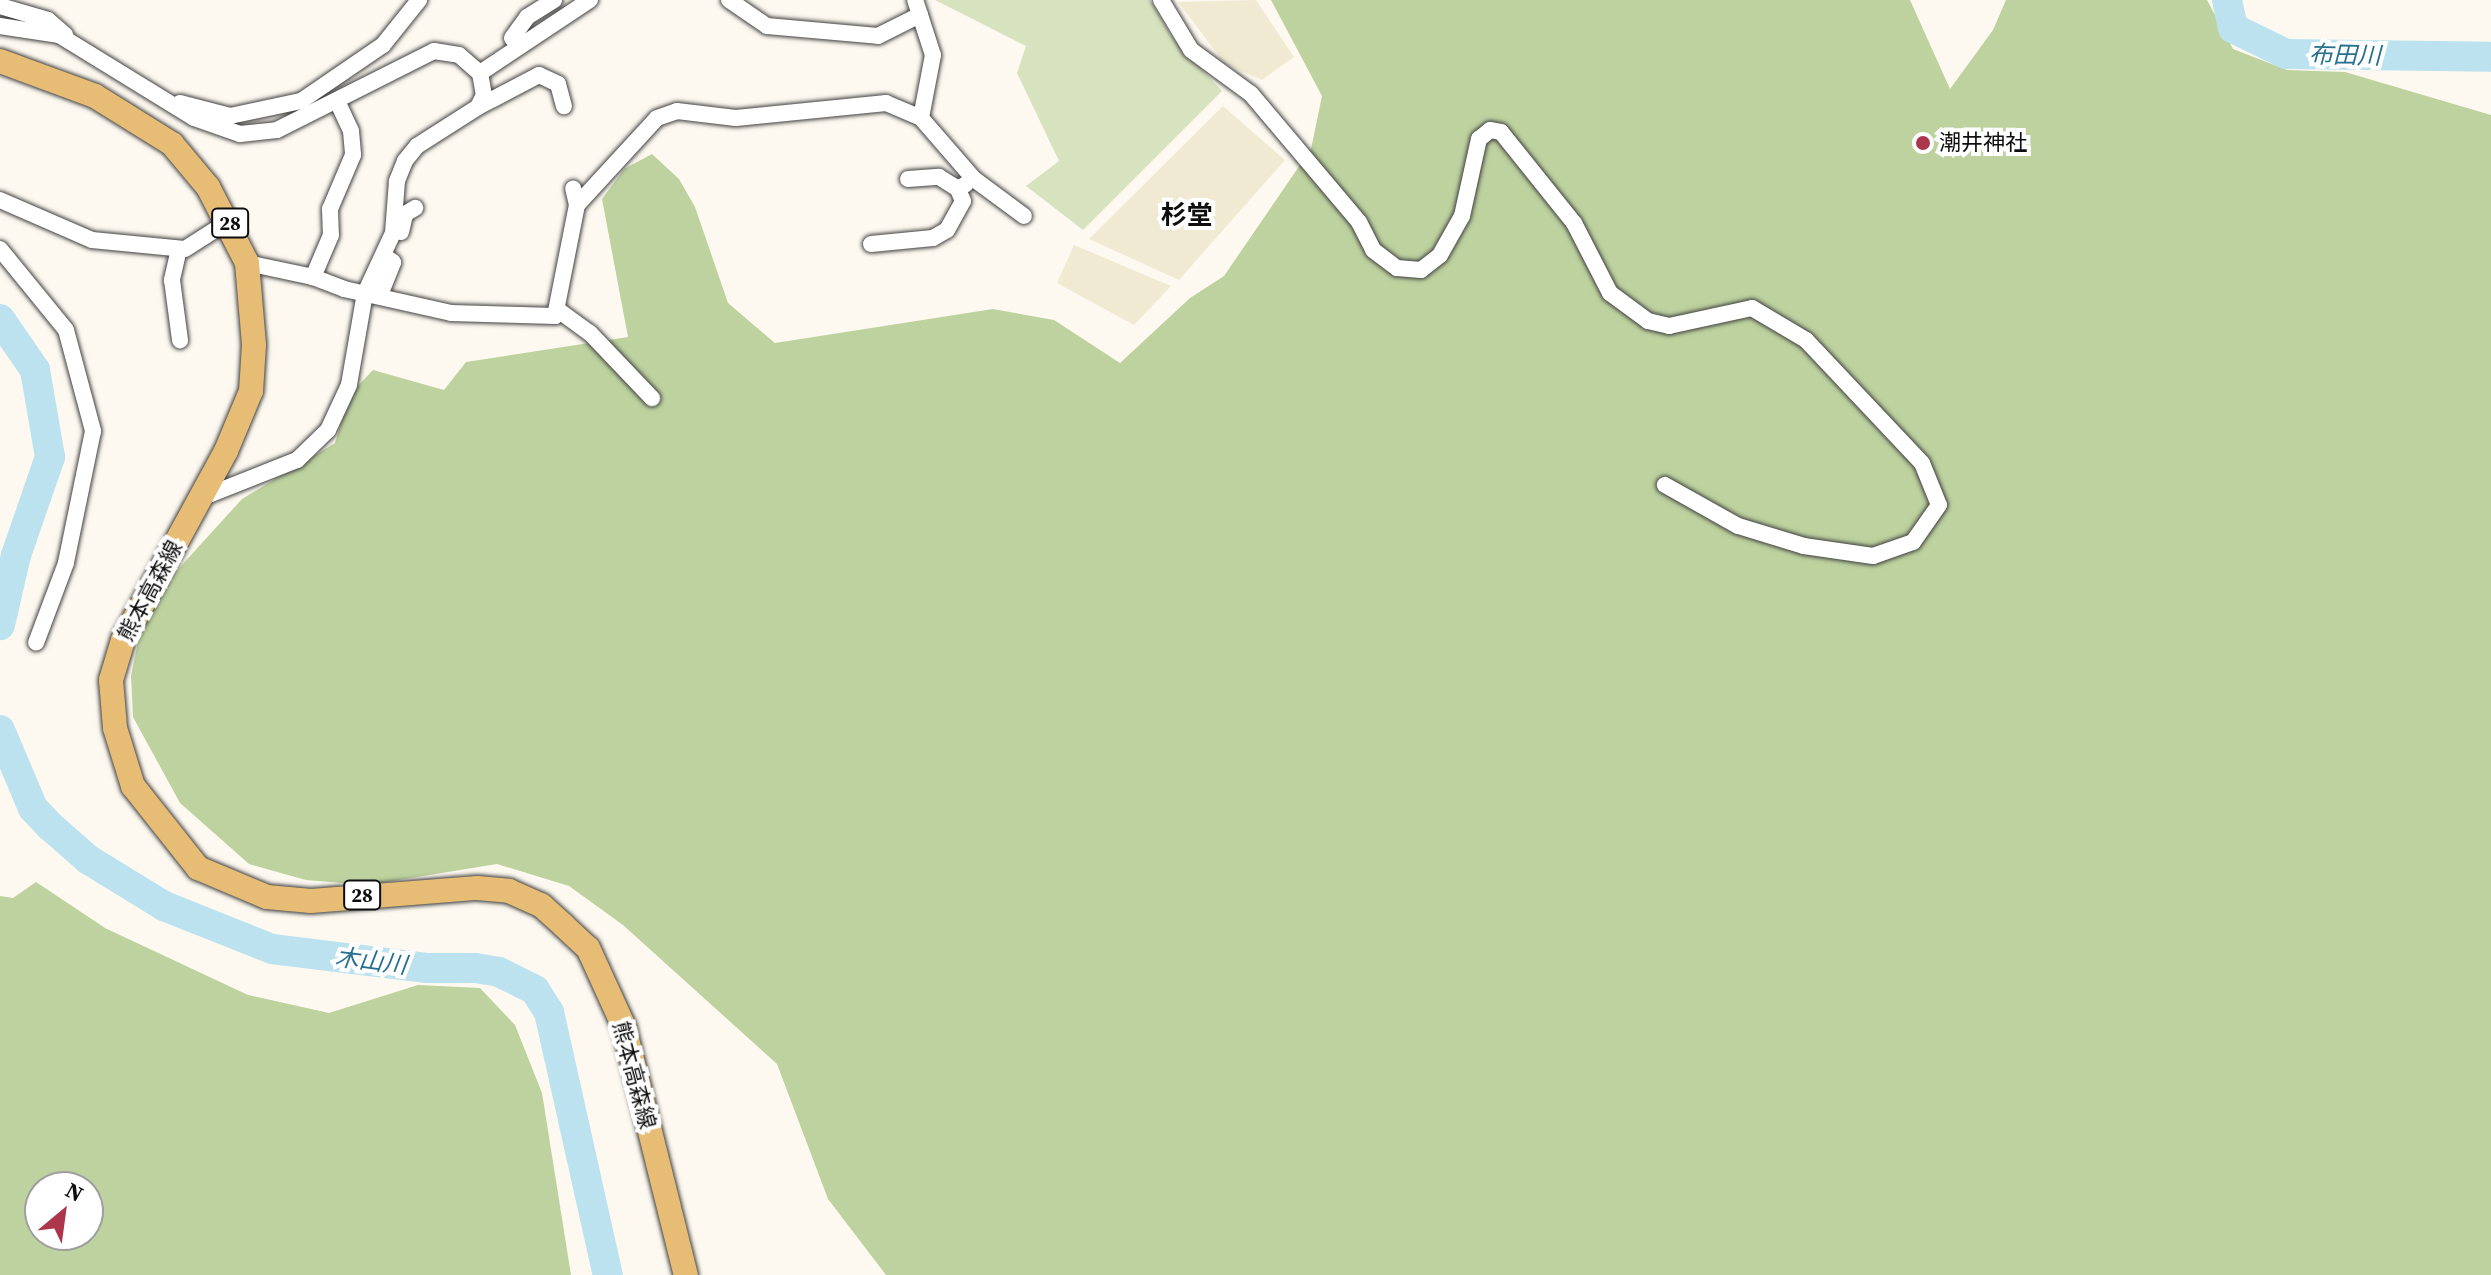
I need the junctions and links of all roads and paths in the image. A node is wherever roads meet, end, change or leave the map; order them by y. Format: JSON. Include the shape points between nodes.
{"nodes":[{"id":1,"x":419,"y":0,"type":"edge"},
{"id":2,"x":554,"y":0,"type":"edge"},
{"id":3,"x":590,"y":0,"type":"edge"},
{"id":4,"x":729,"y":0,"type":"edge"},
{"id":5,"x":1161,"y":0,"type":"edge"},
{"id":6,"x":0,"y":6,"type":"edge"},
{"id":7,"x":918,"y":8,"type":"edge"},
{"id":8,"x":0,"y":26,"type":"edge"},
{"id":9,"x":66,"y":39,"type":"junction"},
{"id":10,"x":518,"y":44,"type":"junction"},
{"id":11,"x":0,"y":61,"type":"edge"},
{"id":12,"x":480,"y":73,"type":"junction"},
{"id":13,"x":166,"y":100,"type":"junction"},
{"id":14,"x":338,"y":103,"type":"junction"},
{"id":15,"x":564,"y":106,"type":"dead end"},
{"id":16,"x":478,"y":107,"type":"junction"},
{"id":17,"x":921,"y":118,"type":"junction"},
{"id":18,"x":908,"y":179,"type":"dead end"},
{"id":19,"x":974,"y":179,"type":"junction"},
{"id":20,"x":958,"y":189,"type":"junction"},
{"id":21,"x":0,"y":200,"type":"edge"},
{"id":22,"x":415,"y":208,"type":"dead end"},
{"id":23,"x":1024,"y":216,"type":"dead end"},
{"id":24,"x":229,"y":221,"type":"junction"},
{"id":25,"x":871,"y":244,"type":"dead end"},
{"id":26,"x":0,"y":249,"type":"edge"},
{"id":27,"x":179,"y":249,"type":"junction"},
{"id":28,"x":389,"y":259,"type":"junction"},
{"id":29,"x":247,"y":263,"type":"junction"},
{"id":30,"x":313,"y":277,"type":"junction"},
{"id":31,"x":372,"y":294,"type":"junction"},
{"id":32,"x":558,"y":310,"type":"junction"},
{"id":33,"x":180,"y":340,"type":"dead end"},
{"id":34,"x":652,"y":398,"type":"dead end"},
{"id":35,"x":1665,"y":485,"type":"dead end"},
{"id":36,"x":201,"y":498,"type":"junction"},
{"id":37,"x":36,"y":643,"type":"dead end"},
{"id":38,"x":686,"y":1275,"type":"edge"}],
"edges":[{"from":1,"to":13,"type":"street","via":[[383,45],[301,101],[230,116]]},
{"from":2,"to":10,"type":"street","via":[[527,17],[512,38]]},
{"from":3,"to":10,"type":"street"},
{"from":4,"to":7,"type":"street","via":[[767,26],[878,36]]},
{"from":5,"to":35,"type":"street","via":[[1191,50],[1251,94],[1351,211],[1373,250],[1397,268],[1421,270],[1440,255],[1462,216],[1479,139],[1490,130],[1501,132],[1574,223],[1596,275],[1619,302],[1648,321],[1669,326],[1752,308],[1806,340],[1922,463],[1939,505],[1913,542],[1873,556],[1804,546],[1738,526]]},
{"from":6,"to":9,"type":"street","via":[[48,20],[63,29]]},
{"from":7,"to":17,"type":"street","via":[[933,55]]},
{"from":8,"to":9,"type":"street","via":[[31,27]]},
{"from":9,"to":13,"type":"street"},
{"from":10,"to":12,"type":"street"},
{"from":11,"to":24,"type":"main road","name":"熊本高森線","number":"28","via":[[95,96],[139,121],[193,165]]},
{"from":12,"to":14,"type":"street","via":[[459,55],[434,51]]},
{"from":12,"to":16,"type":"street","via":[[484,95]]},
{"from":13,"to":14,"type":"street","via":[[194,118],[240,134],[277,130]]},
{"from":14,"to":30,"type":"street","via":[[351,131],[353,155],[330,209],[331,235]]},
{"from":15,"to":16,"type":"street","via":[[558,84],[539,75]]},
{"from":16,"to":28,"type":"street","via":[[417,146],[405,161],[397,181]]},
{"from":17,"to":19,"type":"street"},
{"from":17,"to":32,"type":"street","via":[[886,103],[736,118],[677,111],[657,118],[575,196]]},
{"from":18,"to":20,"type":"street","via":[[939,177]]},
{"from":19,"to":20,"type":"street"},
{"from":19,"to":23,"type":"street"},
{"from":20,"to":25,"type":"street","via":[[963,201],[947,230],[933,238]]},
{"from":21,"to":27,"type":"street","via":[[92,240]]},
{"from":22,"to":28,"type":"street","via":[[405,214]]},
{"from":24,"to":27,"type":"street"},
{"from":24,"to":29,"type":"main road","name":"熊本高森線","number":"28"},
{"from":26,"to":37,"type":"street","via":[[66,330],[93,431],[66,563]]},
{"from":27,"to":33,"type":"street","via":[[172,280]]},
{"from":28,"to":31,"type":"street"},
{"from":29,"to":30,"type":"street"},
{"from":29,"to":36,"type":"main road","name":"熊本高森線","number":"28","via":[[254,345],[251,391]]},
{"from":30,"to":31,"type":"street"},
{"from":31,"to":32,"type":"street","via":[[497,318],[555,316]]},
{"from":31,"to":36,"type":"street","via":[[349,385],[328,430],[297,460]]},
{"from":32,"to":34,"type":"street","via":[[590,333]]},
{"from":36,"to":38,"type":"main road","name":"熊本高森線","number":"28","via":[[129,627],[111,680],[115,728],[133,786],[198,868],[267,897],[311,901],[477,888],[509,891],[541,905],[588,948],[624,1027]]}]}
